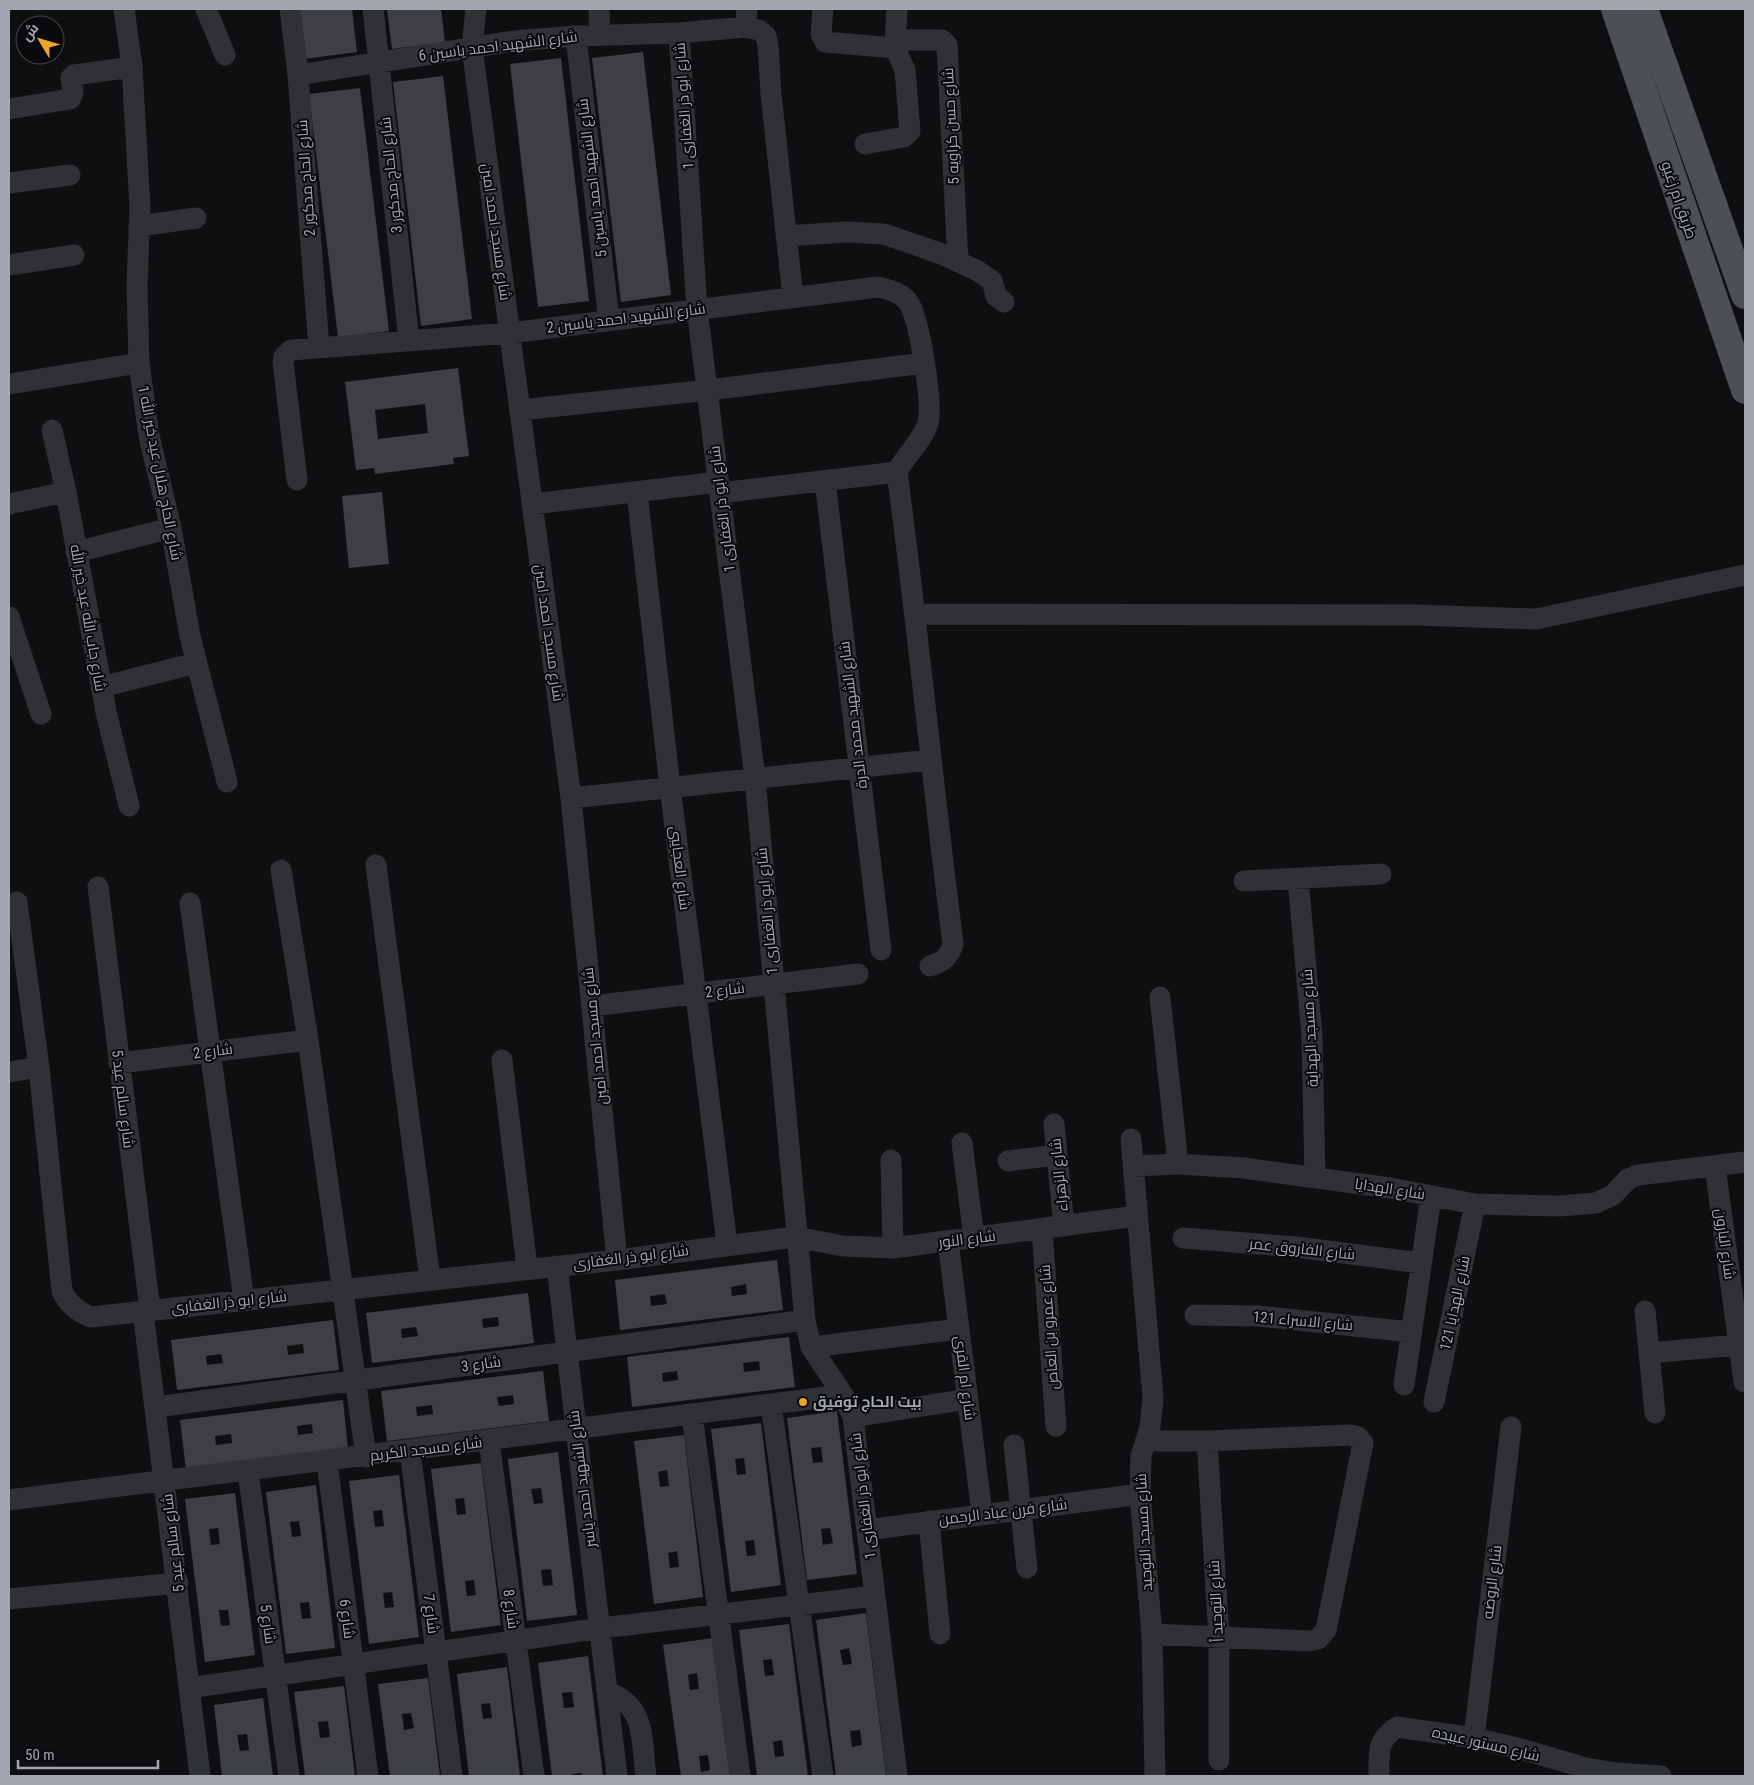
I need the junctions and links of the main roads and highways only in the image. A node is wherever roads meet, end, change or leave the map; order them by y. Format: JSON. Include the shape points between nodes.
{"nodes":[{"id":1,"x":1615,"y":9,"type":"edge"},
{"id":2,"x":1644,"y":9,"type":"edge"},
{"id":3,"x":1728,"y":246,"type":"junction"},
{"id":4,"x":1700,"y":259,"type":"junction"},
{"id":5,"x":1745,"y":295,"type":"edge"},
{"id":6,"x":1745,"y":390,"type":"edge"}],
"edges":[{"from":1,"to":4,"type":"main road","name":"طريق ام زغيو"},
{"from":2,"to":3,"type":"main road","name":"طريق ام زغيو"},
{"from":3,"to":4,"type":"main road"},
{"from":3,"to":5,"type":"main road","name":"طريق ام زغيو"},
{"from":4,"to":6,"type":"main road","name":"طريق ام زغيو"}]}
